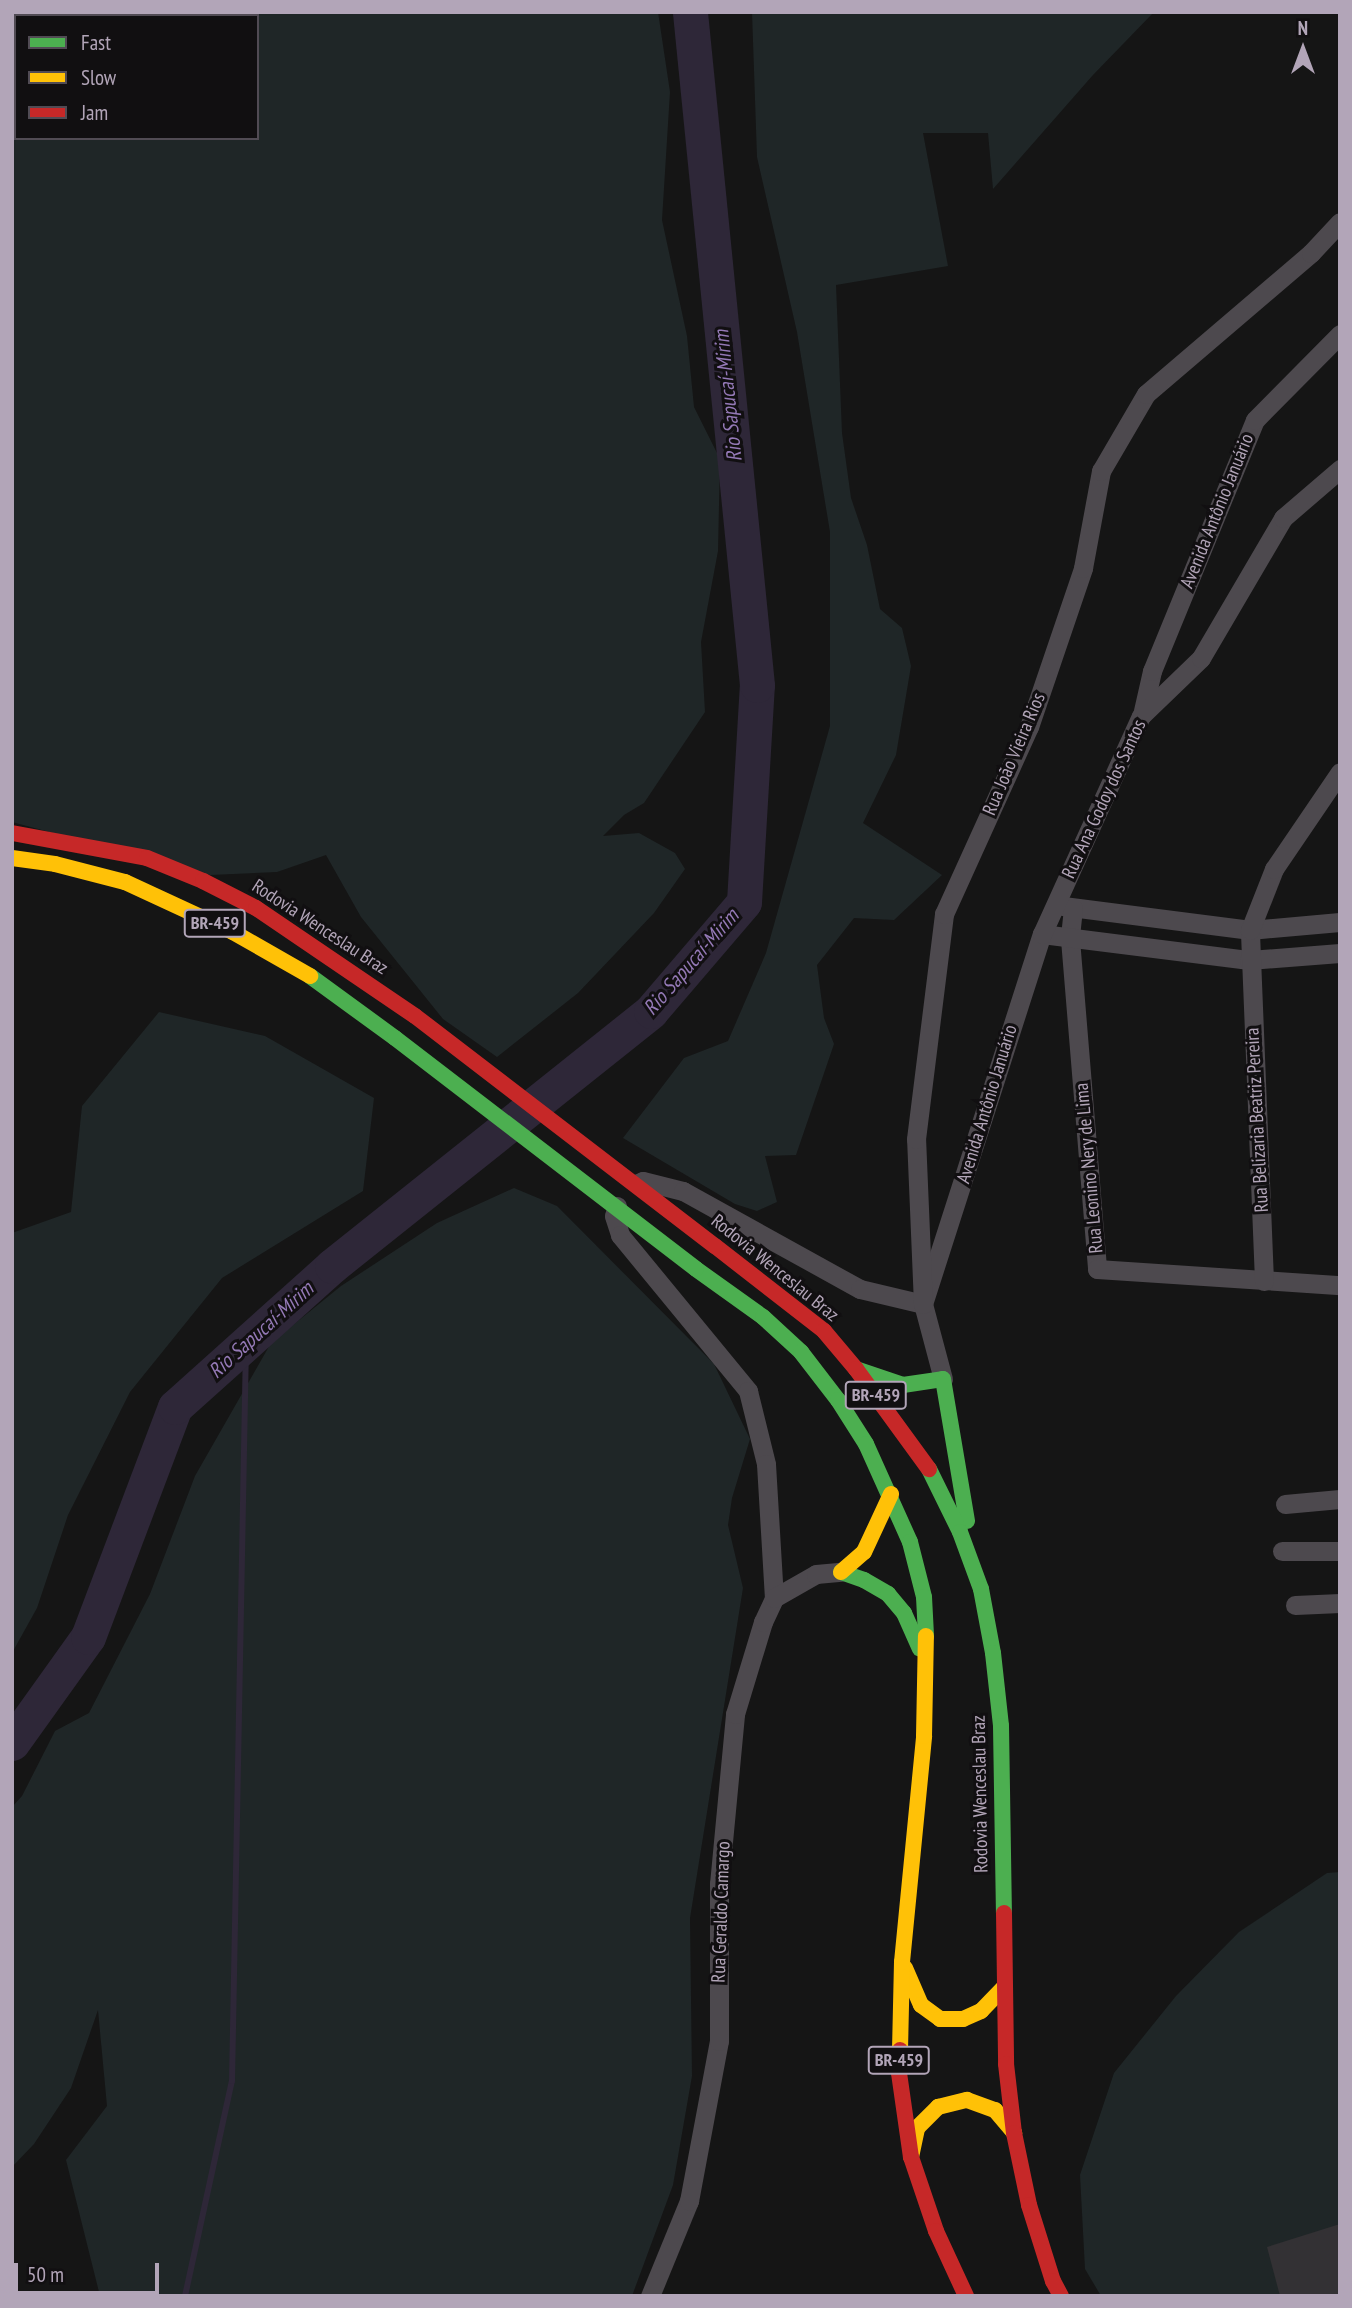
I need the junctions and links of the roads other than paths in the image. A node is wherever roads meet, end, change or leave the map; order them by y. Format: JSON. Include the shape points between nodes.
{"nodes":[{"id":1,"x":1340,"y":222,"type":"edge"},
{"id":2,"x":1340,"y":334,"type":"edge"},
{"id":3,"x":1340,"y":469,"type":"edge"},
{"id":4,"x":1141,"y":716,"type":"junction"},
{"id":5,"x":1340,"y":772,"type":"edge"},
{"id":6,"x":12,"y":833,"type":"edge"},
{"id":7,"x":12,"y":858,"type":"edge"},
{"id":8,"x":1053,"y":905,"type":"junction"},
{"id":9,"x":1073,"y":908,"type":"junction"},
{"id":10,"x":1340,"y":922,"type":"edge"},
{"id":11,"x":1250,"y":930,"type":"junction"},
{"id":12,"x":1042,"y":934,"type":"junction"},
{"id":13,"x":1070,"y":940,"type":"junction"},
{"id":14,"x":1340,"y":953,"type":"edge"},
{"id":15,"x":1249,"y":960,"type":"junction"},
{"id":16,"x":1265,"y":1281,"type":"junction"},
{"id":17,"x":1340,"y":1285,"type":"edge"},
{"id":18,"x":923,"y":1304,"type":"junction"},
{"id":19,"x":856,"y":1369,"type":"junction"},
{"id":20,"x":943,"y":1379,"type":"junction"},
{"id":21,"x":891,"y":1494,"type":"junction"},
{"id":22,"x":1340,"y":1499,"type":"edge"},
{"id":23,"x":1284,"y":1504,"type":"dead end"},
{"id":24,"x":1282,"y":1551,"type":"dead end"},
{"id":25,"x":1340,"y":1551,"type":"edge"},
{"id":26,"x":841,"y":1572,"type":"junction"},
{"id":27,"x":981,"y":1589,"type":"junction"},
{"id":28,"x":774,"y":1598,"type":"junction"},
{"id":29,"x":1340,"y":1603,"type":"edge"},
{"id":30,"x":1295,"y":1605,"type":"dead end"},
{"id":31,"x":927,"y":1664,"type":"junction"},
{"id":32,"x":902,"y":1962,"type":"junction"},
{"id":33,"x":1004,"y":1987,"type":"junction"},
{"id":34,"x":1014,"y":2133,"type":"junction"},
{"id":35,"x":911,"y":2157,"type":"junction"},
{"id":36,"x":650,"y":2296,"type":"edge"},
{"id":37,"x":966,"y":2296,"type":"edge"},
{"id":38,"x":1061,"y":2296,"type":"edge"}],
"edges":[{"from":1,"to":18,"type":"street","name":"Rua João Vieira Rios","via":[[1311,253],[1146,394],[1101,471],[1083,568],[1029,727],[944,914],[916,1139]]},
{"from":2,"to":4,"type":"street","name":"Avenida Antônio Januário","via":[[1255,420],[1152,671]]},
{"from":3,"to":4,"type":"street","name":"Rua Ana Godoy dos Santos","via":[[1283,518],[1201,658]]},
{"from":4,"to":8,"type":"street","name":"Rua Ana Godoy dos Santos"},
{"from":5,"to":11,"type":"street","name":"Rua Belizaria Beatriz Pereira","via":[[1274,869]]},
{"from":6,"to":19,"type":"highway","name":"Rodovia Wenceslau Braz","number":"BR-459","bridge":true,"via":[[147,858],[256,908],[415,1016],[715,1246],[824,1331]]},
{"from":7,"to":21,"type":"highway","number":"BR-459","bridge":true,"via":[[125,882],[233,932],[313,978],[763,1317],[801,1352],[838,1400]]},
{"from":8,"to":9,"type":"street"},
{"from":8,"to":12,"type":"street","name":"Avenida Antônio Januário"},
{"from":9,"to":11,"type":"street"},
{"from":9,"to":13,"type":"street","name":"Rua Leonino Nery de Lima"},
{"from":10,"to":11,"type":"street"},
{"from":11,"to":15,"type":"street","name":"Rua Belizaria Beatriz Pereira"},
{"from":12,"to":13,"type":"street"},
{"from":12,"to":18,"type":"street","name":"Avenida Antônio Januário"},
{"from":13,"to":15,"type":"street"},
{"from":13,"to":16,"type":"street","name":"Rua Leonino Nery de Lima","via":[[1097,1269]]},
{"from":14,"to":15,"type":"street"},
{"from":15,"to":16,"type":"street","name":"Rua Belizaria Beatriz Pereira"},
{"from":16,"to":17,"type":"street","name":"Rua Leonino Nery de Lima"},
{"from":18,"to":20,"type":"street","name":"Rua João Vieira Rios"},
{"from":18,"to":28,"type":"street","via":[[860,1289],[683,1191],[643,1181],[627,1188],[619,1198],[614,1216],[620,1235],[748,1391],[766,1464]]},
{"from":19,"to":20,"type":"highway","via":[[903,1385]]},
{"from":19,"to":27,"type":"highway","name":"Rodovia Wenceslau Braz","number":"BR-459","via":[[928,1468],[960,1532]]},
{"from":20,"to":27,"type":"highway"},
{"from":21,"to":26,"type":"highway","via":[[864,1552]]},
{"from":21,"to":31,"type":"highway","number":"BR-459","via":[[911,1542],[924,1597]]},
{"from":22,"to":23,"type":"street"},
{"from":24,"to":25,"type":"street"},
{"from":26,"to":28,"type":"street","via":[[816,1574]]},
{"from":26,"to":31,"type":"highway","number":"BR-459","via":[[888,1594],[904,1614]]},
{"from":27,"to":33,"type":"highway","name":"Rodovia Wenceslau Braz","number":"BR-459","via":[[1001,1726]]},
{"from":28,"to":36,"type":"street","name":"Rua Geraldo Camargo","via":[[735,1714],[719,1884],[719,2041],[689,2200]]},
{"from":29,"to":30,"type":"street"},
{"from":31,"to":32,"type":"highway","number":"BR-459"},
{"from":32,"to":33,"type":"highway","via":[[921,2005],[940,2019],[964,2019],[981,2011]]},
{"from":32,"to":35,"type":"highway","number":"BR-459","via":[[899,2073]]},
{"from":33,"to":34,"type":"highway","name":"Rodovia Wenceslau Braz","number":"BR-459"},
{"from":34,"to":35,"type":"highway","via":[[995,2110],[967,2101],[938,2107],[917,2129]]},
{"from":34,"to":38,"type":"highway","name":"Rodovia Wenceslau Braz","number":"BR-459","via":[[1029,2205]]},
{"from":35,"to":37,"type":"highway","number":"BR-459","via":[[936,2231]]}]}
